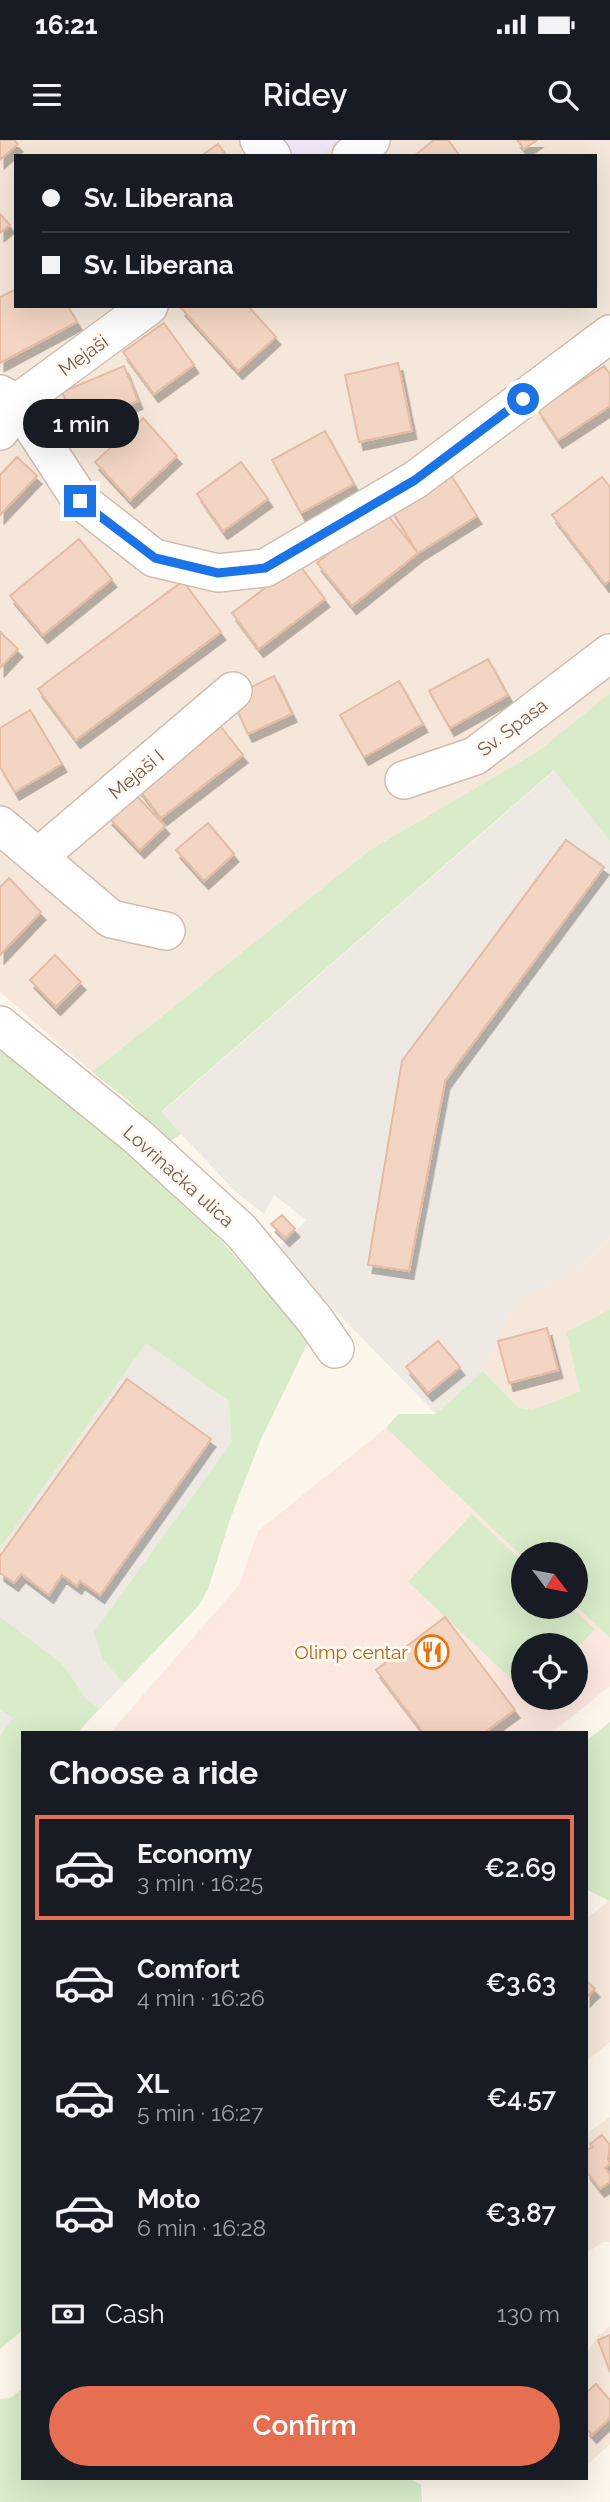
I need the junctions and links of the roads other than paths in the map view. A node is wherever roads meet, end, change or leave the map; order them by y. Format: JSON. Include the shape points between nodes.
{"nodes":[{"id":1,"x":259,"y":140,"type":"edge"},
{"id":2,"x":371,"y":140,"type":"edge"},
{"id":3,"x":270,"y":154,"type":"edge"},
{"id":4,"x":354,"y":154,"type":"edge"},
{"id":5,"x":146,"y":308,"type":"edge"},
{"id":6,"x":610,"y":334,"type":"edge"},
{"id":7,"x":6,"y":409,"type":"edge"},
{"id":8,"x":610,"y":653,"type":"edge"},
{"id":9,"x":233,"y":691,"type":"dead end"},
{"id":10,"x":404,"y":780,"type":"dead end"},
{"id":11,"x":0,"y":825,"type":"edge"},
{"id":12,"x":38,"y":857,"type":"junction"},
{"id":13,"x":166,"y":931,"type":"dead end"},
{"id":14,"x":0,"y":1026,"type":"edge"},
{"id":15,"x":335,"y":1349,"type":"dead end"}],
"edges":[{"from":1,"to":3,"type":"street"},
{"from":2,"to":4,"type":"street"},
{"from":5,"to":7,"type":"street","name":"Mejaši"},
{"from":6,"to":7,"type":"street","via":[[415,480],[265,568],[218,573],[155,558],[80,501]]},
{"from":8,"to":10,"type":"street","name":"Sv. Spasa","via":[[475,756]]},
{"from":9,"to":12,"type":"street","name":"Mejaši I"},
{"from":11,"to":12,"type":"street"},
{"from":12,"to":13,"type":"street","via":[[111,919]]},
{"from":14,"to":15,"type":"street","name":"Lovrinačka ulica","via":[[138,1137],[241,1231]]}]}
